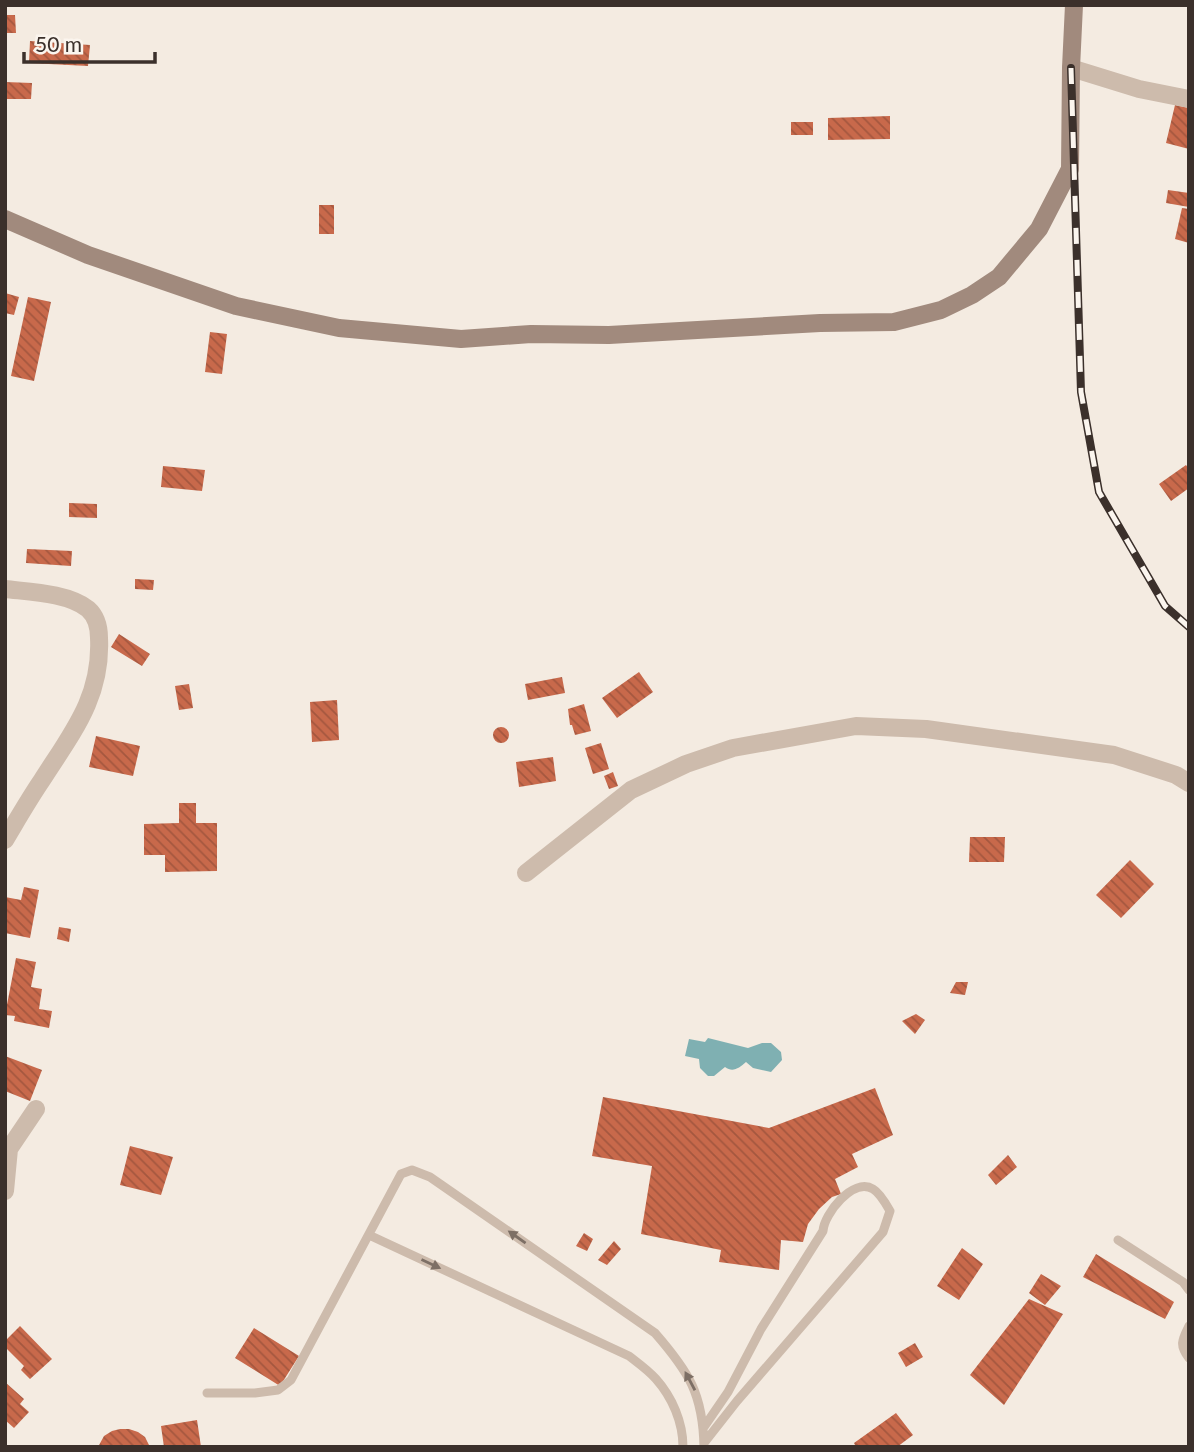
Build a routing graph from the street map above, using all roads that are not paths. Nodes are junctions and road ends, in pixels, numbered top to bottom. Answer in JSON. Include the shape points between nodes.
{"nodes":[{"id":1,"x":1074,"y":5,"type":"edge"},
{"id":2,"x":1071,"y":68,"type":"junction"},
{"id":3,"x":1189,"y":99,"type":"edge"},
{"id":4,"x":5,"y":219,"type":"edge"},
{"id":5,"x":5,"y":589,"type":"edge"},
{"id":6,"x":1189,"y":783,"type":"edge"},
{"id":7,"x":5,"y":840,"type":"edge"},
{"id":8,"x":526,"y":873,"type":"dead end"},
{"id":9,"x":36,"y":1110,"type":"dead end"},
{"id":10,"x":5,"y":1191,"type":"edge"},
{"id":11,"x":369,"y":1235,"type":"junction"},
{"id":12,"x":1118,"y":1240,"type":"dead end"},
{"id":13,"x":1189,"y":1290,"type":"edge"},
{"id":14,"x":1189,"y":1326,"type":"edge"},
{"id":15,"x":1189,"y":1358,"type":"edge"},
{"id":16,"x":207,"y":1393,"type":"dead end"},
{"id":17,"x":704,"y":1426,"type":"junction"},
{"id":18,"x":704,"y":1445,"type":"edge"},
{"id":19,"x":683,"y":1447,"type":"edge"}],
"edges":[{"from":1,"to":2,"type":"main road"},
{"from":2,"to":3,"type":"street"},
{"from":2,"to":4,"type":"main road","via":[[1070,169],[1039,229],[999,277],[972,295],[941,310],[894,322],[461,338],[339,328],[236,306],[88,256]]},
{"from":5,"to":7,"type":"street","via":[[80,604],[98,623],[100,643],[97,679],[86,709]]},
{"from":6,"to":8,"type":"street","via":[[1114,755],[926,729],[856,726],[733,748],[686,764],[631,790]]},
{"from":9,"to":10,"type":"street","via":[[9,1149]]},
{"from":11,"to":16,"type":"lane","via":[[290,1380],[278,1390],[256,1394]]},
{"from":17,"to":11,"type":"lane","one_way":true,"via":[[695,1390],[679,1360],[655,1334],[430,1177],[412,1170],[401,1174]]},
{"from":11,"to":19,"type":"lane","one_way":true,"via":[[629,1356],[655,1378],[673,1402]]},
{"from":12,"to":13,"type":"lane","via":[[1184,1282]]},
{"from":14,"to":15,"type":"lane","via":[[1182,1349]]},
{"from":17,"to":18,"type":"lane"},
{"from":17,"to":18,"type":"lane","via":[[823,1231],[830,1212],[849,1191],[864,1186],[873,1189],[890,1211],[883,1232]]}]}
